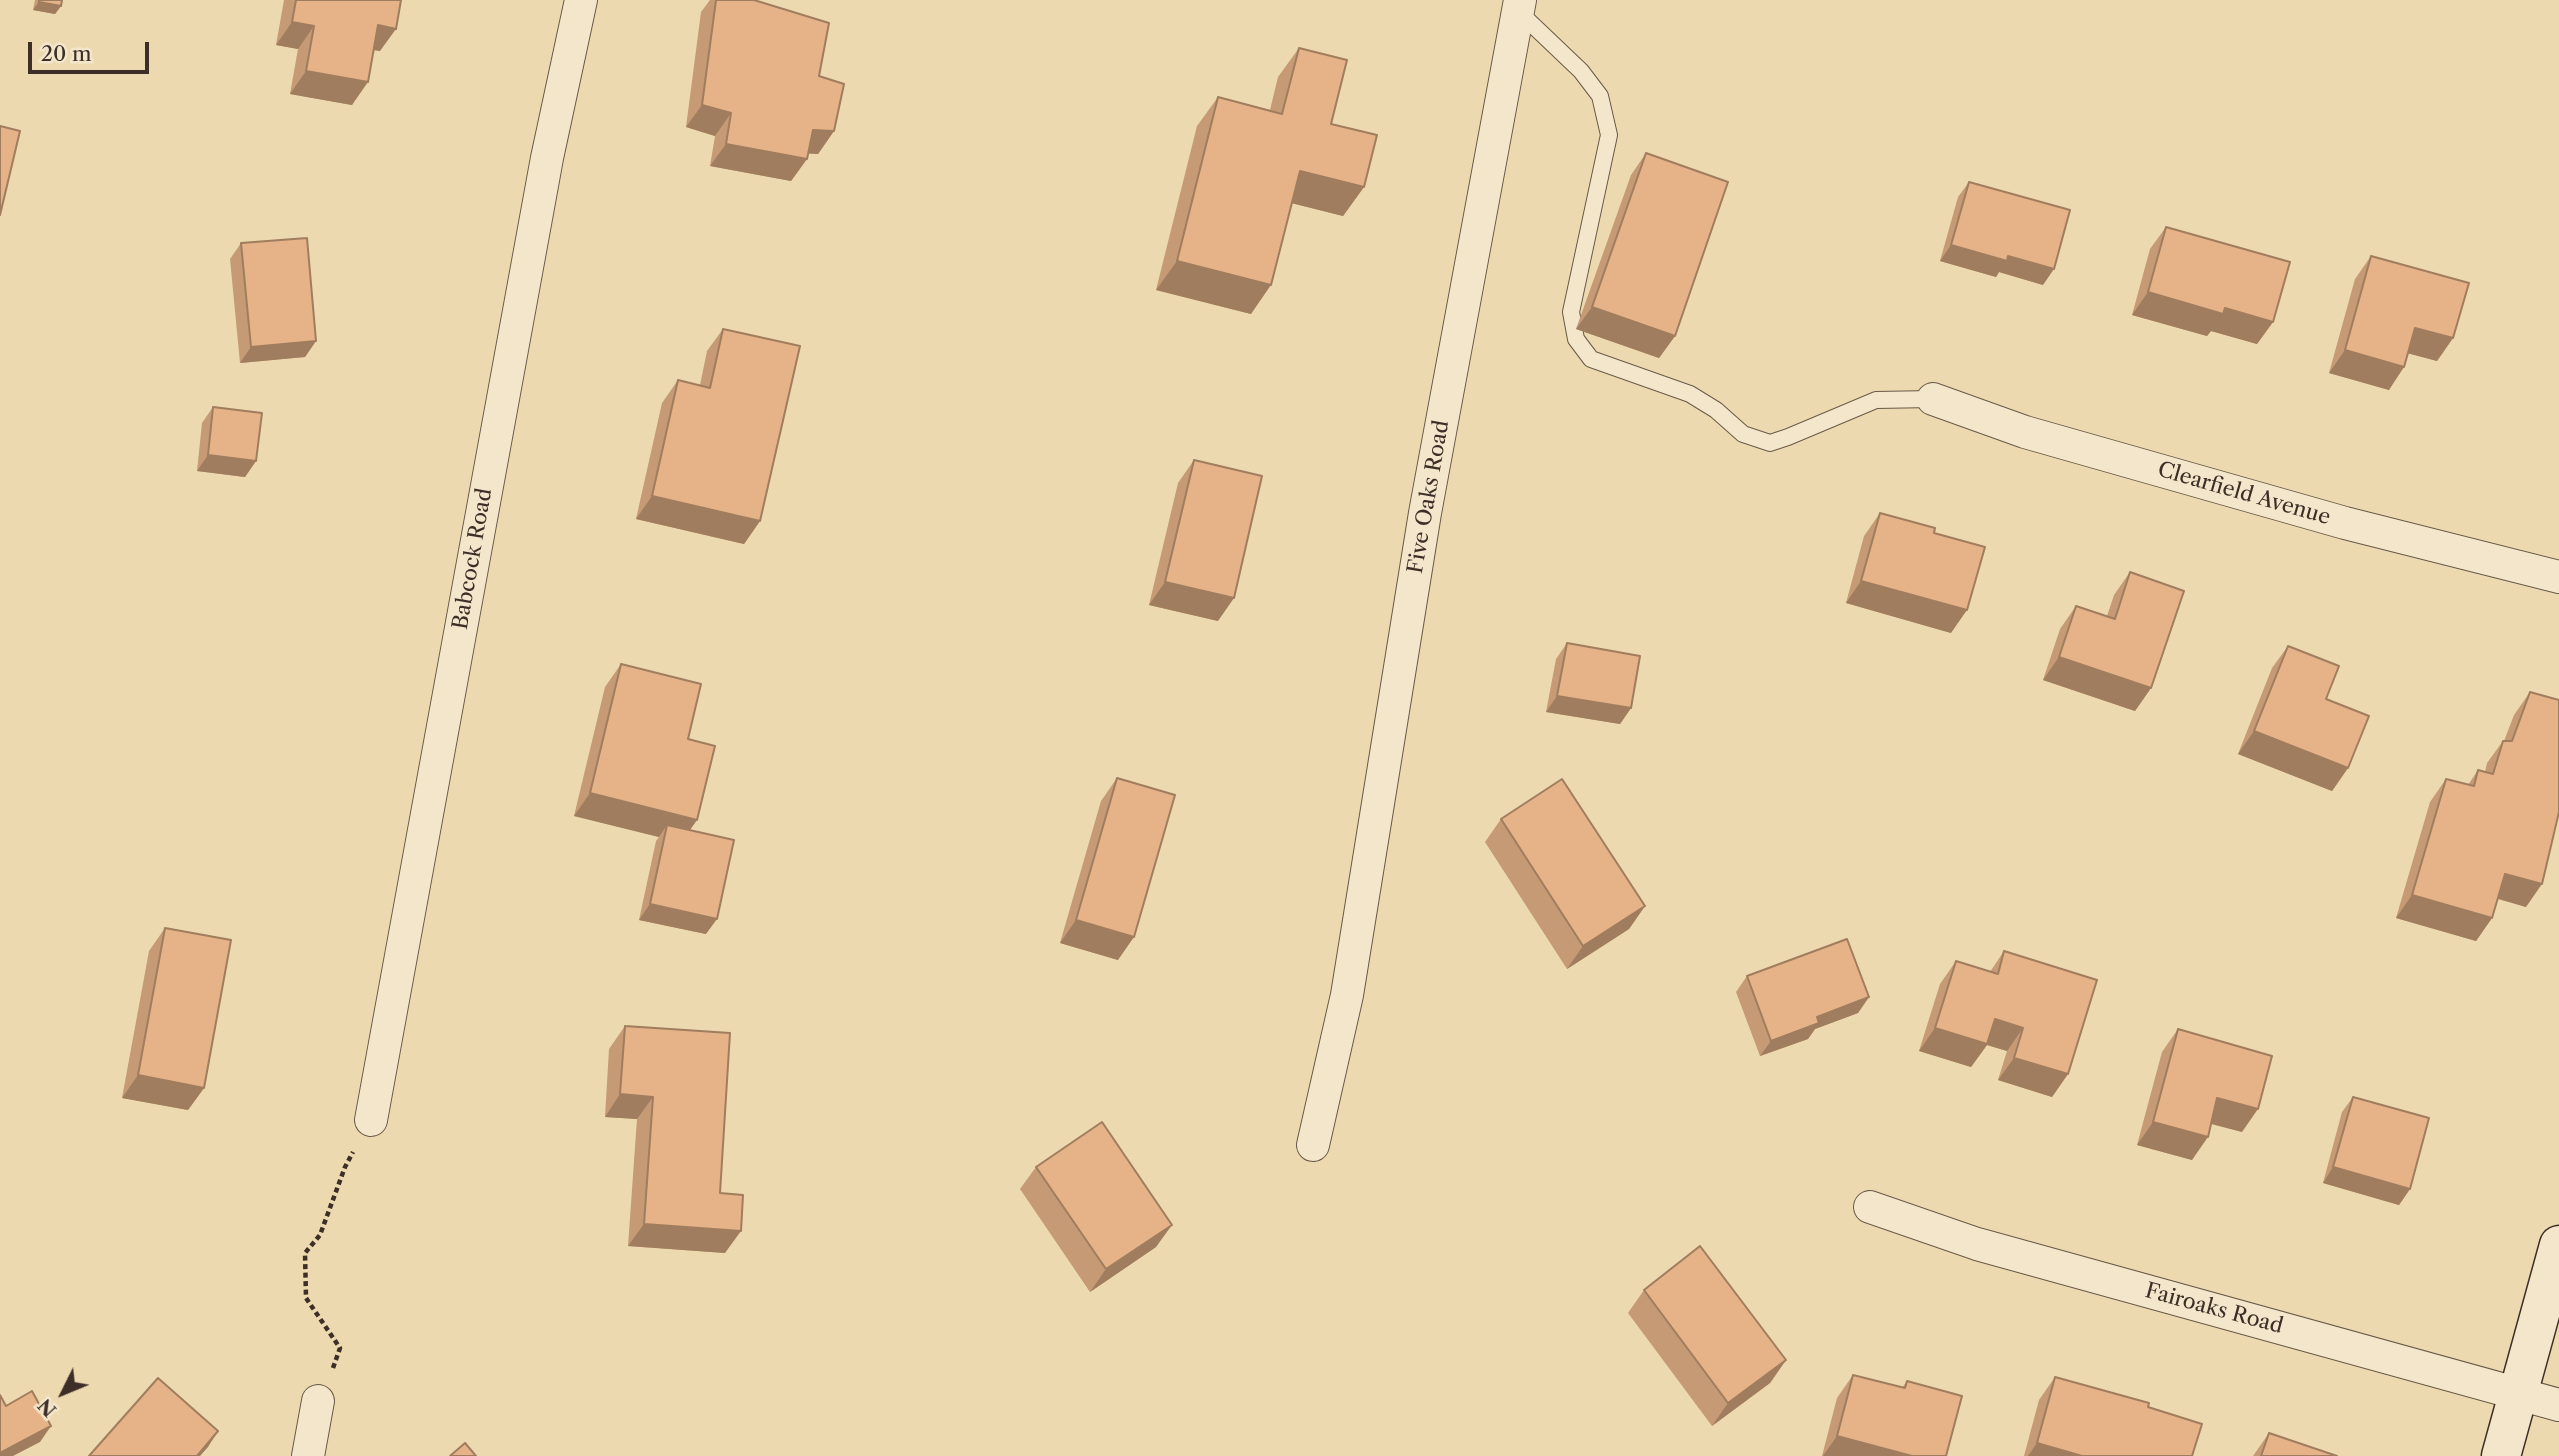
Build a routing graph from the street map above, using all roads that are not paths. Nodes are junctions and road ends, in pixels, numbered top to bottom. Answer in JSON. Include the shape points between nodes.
{"nodes":[{"id":1,"x":581,"y":0,"type":"edge"},
{"id":2,"x":1519,"y":5,"type":"edge"},
{"id":3,"x":1933,"y":399,"type":"joint"},
{"id":4,"x":2559,"y":577,"type":"edge"},
{"id":5,"x":371,"y":1120,"type":"road end"},
{"id":6,"x":1313,"y":1145,"type":"dead end"},
{"id":7,"x":1870,"y":1207,"type":"dead end"},
{"id":8,"x":2559,"y":1245,"type":"edge"},
{"id":9,"x":2518,"y":1393,"type":"junction"},
{"id":10,"x":318,"y":1401,"type":"road end"},
{"id":11,"x":2559,"y":1405,"type":"edge"},
{"id":12,"x":308,"y":1456,"type":"edge"},
{"id":13,"x":2501,"y":1456,"type":"edge"}],
"edges":[{"from":1,"to":5,"type":"street","name":"Babcock Road","via":[[547,158]]},
{"from":2,"to":3,"type":"lane","via":[[1600,96],[1609,135],[1571,312],[1576,340],[1591,359],[1690,394],[1743,434],[1770,443],[1877,400]]},
{"from":2,"to":6,"type":"street","name":"Five Oaks Road","via":[[1425,513],[1347,995]]},
{"from":3,"to":4,"type":"street","name":"Clearfield Avenue","via":[[2025,432],[2318,516]]},
{"from":7,"to":9,"type":"street","name":"Fairoaks Road","via":[[1977,1244]]},
{"from":8,"to":9,"type":"street"},
{"from":9,"to":11,"type":"street","name":"Fairoaks Road"},
{"from":9,"to":13,"type":"street"},
{"from":10,"to":12,"type":"street"}]}
